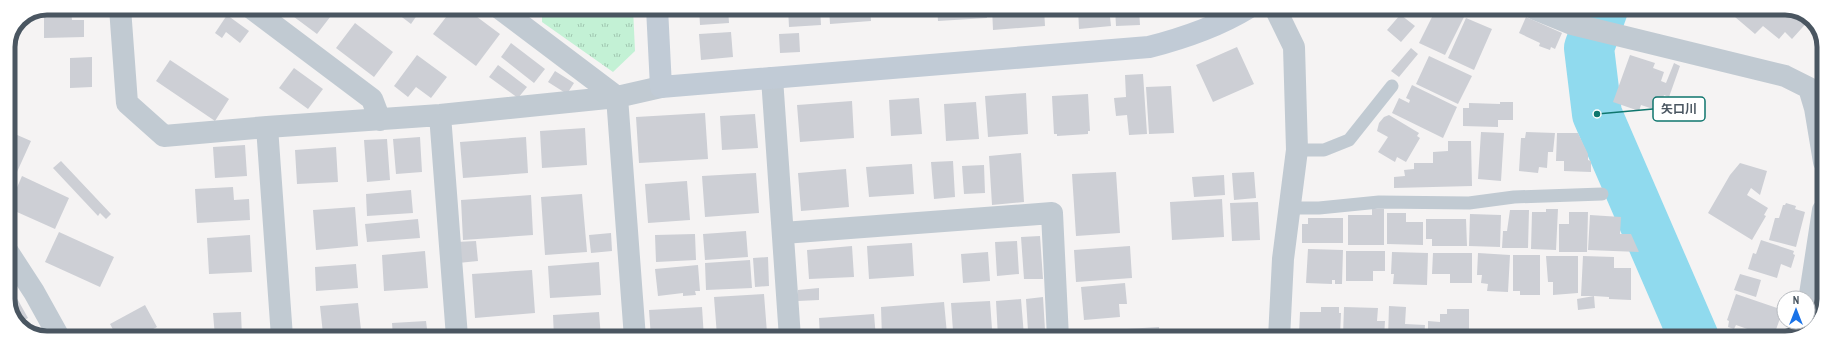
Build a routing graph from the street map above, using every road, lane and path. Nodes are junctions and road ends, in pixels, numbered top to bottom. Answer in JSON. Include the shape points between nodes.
{"nodes":[{"id":1,"x":121,"y":15,"type":"edge"},
{"id":2,"x":260,"y":15,"type":"edge"},
{"id":3,"x":523,"y":15,"type":"edge"},
{"id":4,"x":657,"y":15,"type":"edge"},
{"id":5,"x":1235,"y":15,"type":"edge"},
{"id":6,"x":1278,"y":15,"type":"edge"},
{"id":7,"x":1550,"y":15,"type":"edge"},
{"id":8,"x":772,"y":78,"type":"junction"},
{"id":9,"x":1392,"y":86,"type":"dead end"},
{"id":10,"x":661,"y":87,"type":"junction"},
{"id":11,"x":617,"y":97,"type":"junction"},
{"id":12,"x":440,"y":115,"type":"junction"},
{"id":13,"x":380,"y":120,"type":"junction"},
{"id":14,"x":1817,"y":120,"type":"edge"},
{"id":15,"x":267,"y":127,"type":"junction"},
{"id":16,"x":1297,"y":150,"type":"junction"},
{"id":17,"x":1602,"y":194,"type":"dead end"},
{"id":18,"x":1290,"y":208,"type":"junction"},
{"id":19,"x":783,"y":233,"type":"junction"},
{"id":20,"x":1817,"y":249,"type":"edge"},
{"id":21,"x":15,"y":265,"type":"edge"},
{"id":22,"x":1811,"y":290,"type":"edge"},
{"id":23,"x":56,"y":331,"type":"edge"},
{"id":24,"x":282,"y":331,"type":"edge"},
{"id":25,"x":456,"y":331,"type":"edge"},
{"id":26,"x":634,"y":331,"type":"edge"},
{"id":27,"x":790,"y":331,"type":"edge"},
{"id":28,"x":1058,"y":331,"type":"edge"},
{"id":29,"x":1279,"y":331,"type":"edge"}],
"edges":[{"from":1,"to":15,"type":"street","via":[[127,103],[164,136]]},
{"from":2,"to":13,"type":"street","via":[[372,99]]},
{"from":3,"to":11,"type":"street"},
{"from":4,"to":10,"type":"street"},
{"from":5,"to":8,"type":"street","via":[[1182,38],[1149,47]]},
{"from":6,"to":16,"type":"street","via":[[1294,47]]},
{"from":7,"to":14,"type":"street","via":[[1572,24],[1618,36],[1785,76],[1809,88]]},
{"from":8,"to":10,"type":"street"},
{"from":8,"to":19,"type":"street"},
{"from":9,"to":16,"type":"lane","via":[[1350,140],[1324,150]]},
{"from":10,"to":11,"type":"street"},
{"from":11,"to":12,"type":"street"},
{"from":11,"to":26,"type":"street"},
{"from":12,"to":13,"type":"street"},
{"from":12,"to":25,"type":"street"},
{"from":13,"to":15,"type":"street"},
{"from":15,"to":24,"type":"street"},
{"from":16,"to":18,"type":"street"},
{"from":17,"to":18,"type":"lane","via":[[1514,197],[1469,203],[1379,202]]},
{"from":18,"to":29,"type":"street","via":[[1283,259]]},
{"from":19,"to":27,"type":"street"},
{"from":19,"to":28,"type":"street","via":[[1052,213]]},
{"from":20,"to":22,"type":"street"},
{"from":21,"to":23,"type":"street","via":[[34,292]]}]}
